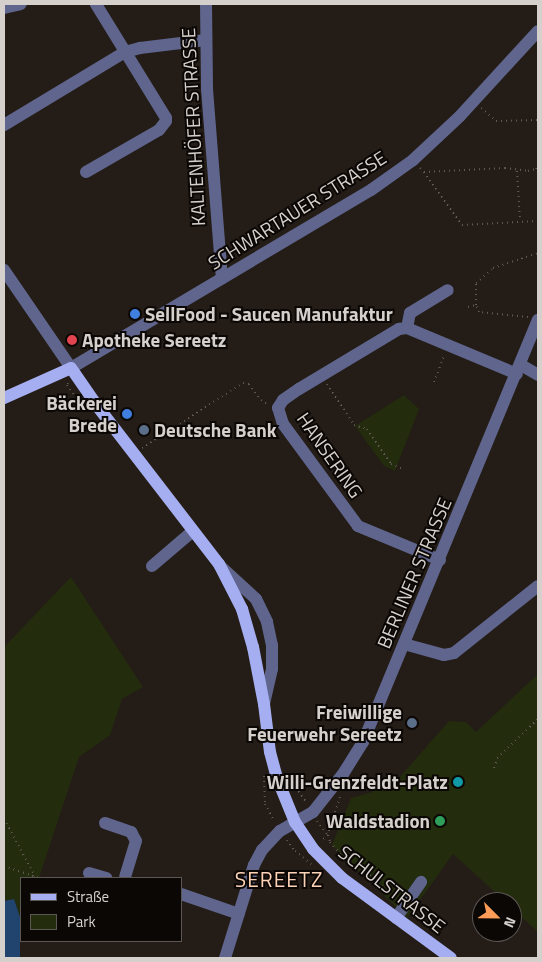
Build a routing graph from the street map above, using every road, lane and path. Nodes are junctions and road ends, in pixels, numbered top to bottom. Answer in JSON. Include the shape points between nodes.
{"nodes":[{"id":1,"x":21,"y":4,"type":"edge"},
{"id":2,"x":96,"y":4,"type":"edge"},
{"id":3,"x":206,"y":4,"type":"edge"},
{"id":4,"x":4,"y":8,"type":"edge"},
{"id":5,"x":538,"y":31,"type":"edge"},
{"id":6,"x":206,"y":40,"type":"junction"},
{"id":7,"x":126,"y":52,"type":"junction"},
{"id":8,"x":473,"y":102,"type":"junction"},
{"id":9,"x":538,"y":120,"type":"edge"},
{"id":10,"x":4,"y":125,"type":"edge"},
{"id":11,"x":413,"y":160,"type":"junction"},
{"id":12,"x":538,"y":165,"type":"edge"},
{"id":13,"x":517,"y":171,"type":"junction"},
{"id":14,"x":86,"y":172,"type":"dead end"},
{"id":15,"x":424,"y":172,"type":"junction"},
{"id":16,"x":520,"y":220,"type":"junction"},
{"id":17,"x":538,"y":221,"type":"edge"},
{"id":18,"x":538,"y":253,"type":"edge"},
{"id":19,"x":4,"y":270,"type":"edge"},
{"id":20,"x":222,"y":278,"type":"junction"},
{"id":21,"x":448,"y":290,"type":"dead end"},
{"id":22,"x":476,"y":305,"type":"junction"},
{"id":23,"x":468,"y":307,"type":"dead end"},
{"id":24,"x":533,"y":318,"type":"edge"},
{"id":25,"x":407,"y":328,"type":"junction"},
{"id":26,"x":449,"y":344,"type":"junction"},
{"id":27,"x":71,"y":368,"type":"junction"},
{"id":28,"x":519,"y":369,"type":"junction"},
{"id":29,"x":538,"y":375,"type":"edge"},
{"id":30,"x":322,"y":376,"type":"junction"},
{"id":31,"x":434,"y":382,"type":"dead end"},
{"id":32,"x":4,"y":398,"type":"edge"},
{"id":33,"x":278,"y":408,"type":"junction"},
{"id":34,"x":133,"y":452,"type":"junction"},
{"id":35,"x":401,"y":468,"type":"dead end"},
{"id":36,"x":193,"y":531,"type":"junction"},
{"id":37,"x":440,"y":560,"type":"junction"},
{"id":38,"x":219,"y":564,"type":"junction"},
{"id":39,"x":152,"y":566,"type":"dead end"},
{"id":40,"x":538,"y":586,"type":"edge"},
{"id":41,"x":404,"y":644,"type":"junction"},
{"id":42,"x":264,"y":704,"type":"junction"},
{"id":43,"x":538,"y":719,"type":"edge"},
{"id":44,"x":494,"y":768,"type":"dead end"},
{"id":45,"x":264,"y":775,"type":"dead end"},
{"id":46,"x":289,"y":777,"type":"dead end"},
{"id":47,"x":341,"y":793,"type":"dead end"},
{"id":48,"x":313,"y":812,"type":"junction"},
{"id":49,"x":4,"y":819,"type":"edge"},
{"id":50,"x":296,"y":822,"type":"junction"},
{"id":51,"x":105,"y":823,"type":"dead end"},
{"id":52,"x":280,"y":830,"type":"junction"},
{"id":53,"x":302,"y":857,"type":"dead end"},
{"id":54,"x":4,"y":866,"type":"edge"},
{"id":55,"x":89,"y":873,"type":"dead end"},
{"id":56,"x":35,"y":876,"type":"joint"},
{"id":57,"x":103,"y":877,"type":"edge"},
{"id":58,"x":127,"y":877,"type":"edge"},
{"id":59,"x":421,"y":882,"type":"dead end"},
{"id":60,"x":182,"y":894,"type":"edge"},
{"id":61,"x":239,"y":914,"type":"junction"},
{"id":62,"x":399,"y":914,"type":"junction"},
{"id":63,"x":225,"y":958,"type":"edge"},
{"id":64,"x":451,"y":958,"type":"edge"}],
"edges":[{"from":1,"to":4,"type":"street"},
{"from":2,"to":7,"type":"street"},
{"from":3,"to":6,"type":"street","name":"KALTENHÖFER STRASSE"},
{"from":5,"to":8,"type":"street","name":"SCHWARTAUER STRASSE"},
{"from":6,"to":7,"type":"street"},
{"from":6,"to":20,"type":"street","name":"KALTENHÖFER STRASSE"},
{"from":7,"to":10,"type":"street"},
{"from":7,"to":14,"type":"street","via":[[166,121],[159,130]]},
{"from":8,"to":9,"type":"path","via":[[496,121]]},
{"from":8,"to":11,"type":"street","name":"SCHWARTAUER STRASSE"},
{"from":11,"to":15,"type":"path"},
{"from":11,"to":20,"type":"street","name":"SCHWARTAUER STRASSE","via":[[371,190]]},
{"from":12,"to":13,"type":"path"},
{"from":13,"to":15,"type":"path","via":[[505,168]]},
{"from":13,"to":16,"type":"path"},
{"from":15,"to":16,"type":"path","via":[[462,225]]},
{"from":16,"to":17,"type":"path"},
{"from":18,"to":22,"type":"path","via":[[493,268],[476,283]]},
{"from":19,"to":27,"type":"street"},
{"from":20,"to":27,"type":"street","name":"SCHWARTAUER STRASSE"},
{"from":21,"to":25,"type":"street","via":[[410,313]]},
{"from":22,"to":23,"type":"path"},
{"from":22,"to":24,"type":"path","via":[[479,312]]},
{"from":24,"to":28,"type":"street","name":"BERLINER STRASSE"},
{"from":25,"to":26,"type":"street"},
{"from":25,"to":30,"type":"street","name":"HANSERING","via":[[399,329]]},
{"from":26,"to":28,"type":"street"},
{"from":26,"to":31,"type":"path"},
{"from":27,"to":32,"type":"main road"},
{"from":27,"to":34,"type":"main road","name":"SCHULSTRASSE"},
{"from":28,"to":29,"type":"street"},
{"from":28,"to":37,"type":"street","name":"BERLINER STRASSE"},
{"from":30,"to":33,"type":"street","name":"HANSERING","via":[[283,400]]},
{"from":30,"to":35,"type":"path","via":[[354,425],[367,429],[391,464]]},
{"from":33,"to":34,"type":"path","via":[[266,404],[249,384],[243,383]]},
{"from":33,"to":37,"type":"street","name":"HANSERING","via":[[283,424],[358,526]]},
{"from":34,"to":36,"type":"main road","name":"SCHULSTRASSE"},
{"from":36,"to":38,"type":"main road","name":"SCHULSTRASSE"},
{"from":36,"to":39,"type":"street"},
{"from":37,"to":41,"type":"street","name":"BERLINER STRASSE"},
{"from":38,"to":42,"type":"main road","name":"SCHULSTRASSE","via":[[242,609]]},
{"from":38,"to":42,"type":"street","via":[[256,599],[267,622],[272,645],[272,669]]},
{"from":40,"to":41,"type":"street","via":[[454,653],[444,655]]},
{"from":41,"to":48,"type":"street","name":"BERLINER STRASSE","via":[[364,742]]},
{"from":42,"to":50,"type":"main road","name":"SCHULSTRASSE","via":[[277,778]]},
{"from":43,"to":44,"type":"path","via":[[497,758]]},
{"from":45,"to":52,"type":"path","via":[[265,804]]},
{"from":46,"to":48,"type":"path"},
{"from":47,"to":62,"type":"path","via":[[328,835],[330,842],[348,863],[374,878]]},
{"from":48,"to":50,"type":"street","name":"BERLINER STRASSE"},
{"from":49,"to":56,"type":"path"},
{"from":50,"to":52,"type":"street","name":"BERLINER STRASSE"},
{"from":50,"to":62,"type":"main road","name":"SCHULSTRASSE","via":[[314,849],[342,878]]},
{"from":51,"to":58,"type":"street","via":[[131,832],[136,841]]},
{"from":52,"to":53,"type":"path"},
{"from":52,"to":61,"type":"street","via":[[262,850],[254,865]]},
{"from":54,"to":56,"type":"path"},
{"from":55,"to":57,"type":"street"},
{"from":59,"to":62,"type":"street"},
{"from":60,"to":61,"type":"street"},
{"from":61,"to":63,"type":"street"},
{"from":62,"to":64,"type":"main road","name":"SCHULSTRASSE"}]}
